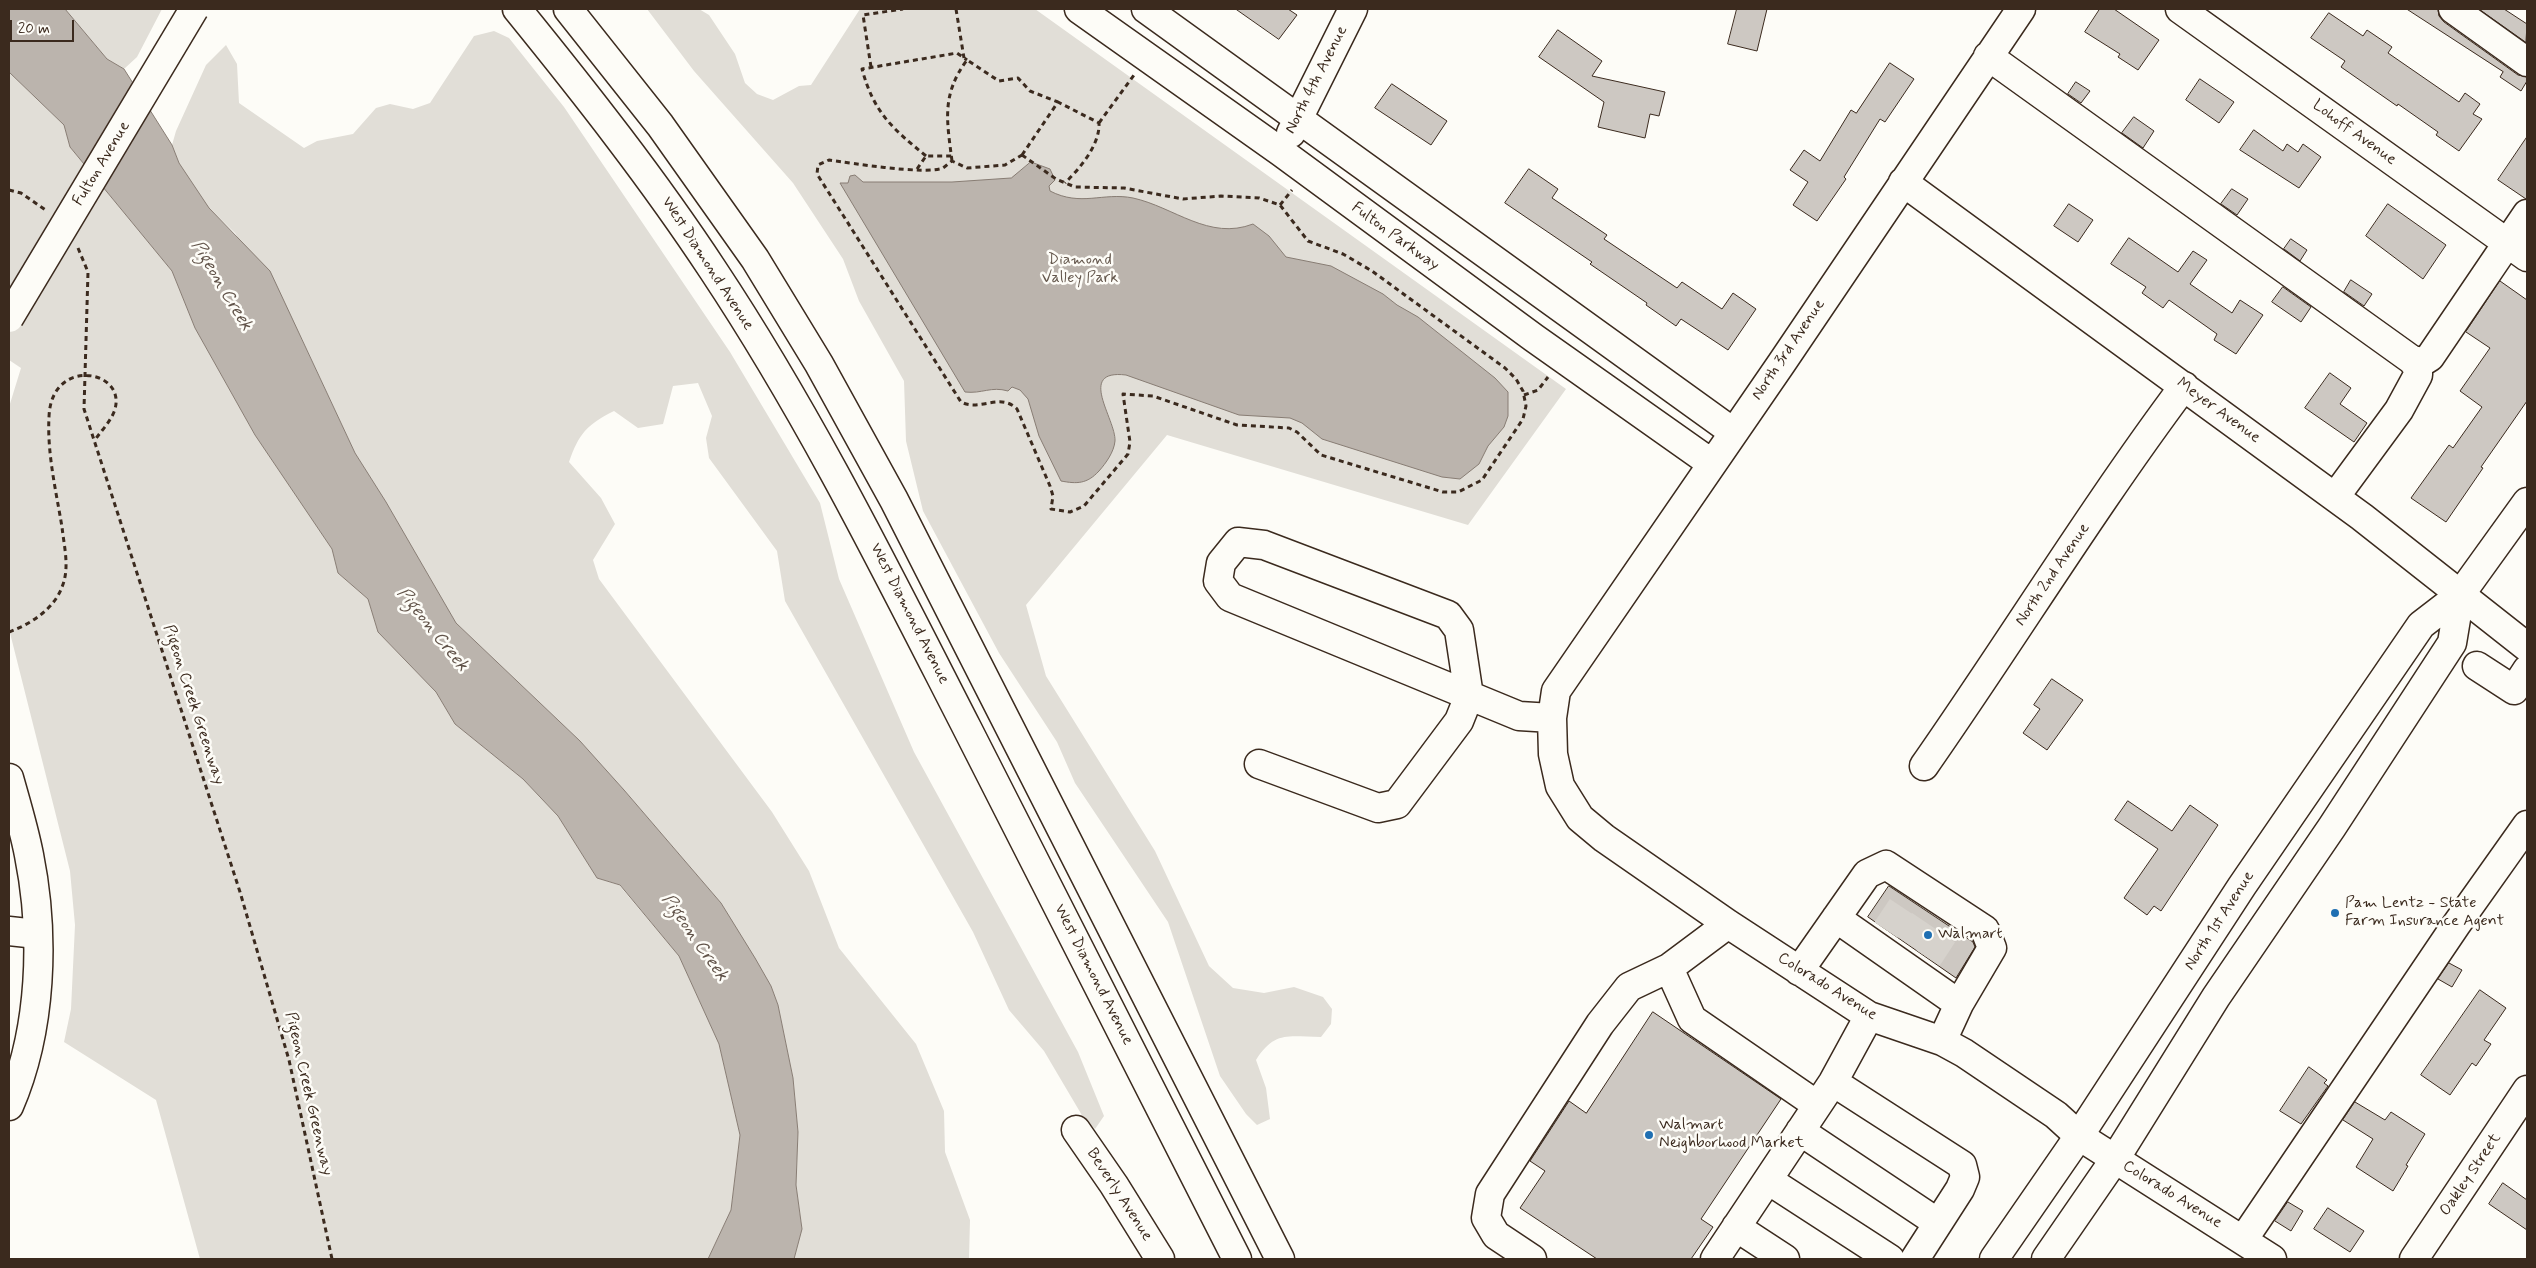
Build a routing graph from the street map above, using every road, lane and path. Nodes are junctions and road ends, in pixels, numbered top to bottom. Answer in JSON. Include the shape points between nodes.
{"nodes":[{"id":1,"x":194,"y":9,"type":"edge"},
{"id":2,"x":517,"y":9,"type":"edge"},
{"id":3,"x":568,"y":9,"type":"edge"},
{"id":4,"x":903,"y":9,"type":"edge"},
{"id":5,"x":956,"y":9,"type":"edge"},
{"id":6,"x":1079,"y":9,"type":"edge"},
{"id":7,"x":1146,"y":9,"type":"edge"},
{"id":8,"x":1353,"y":9,"type":"edge"},
{"id":9,"x":2021,"y":9,"type":"edge"},
{"id":10,"x":2180,"y":9,"type":"edge"},
{"id":11,"x":2453,"y":9,"type":"edge"},
{"id":12,"x":1988,"y":56,"type":"junction"},
{"id":13,"x":965,"y":59,"type":"junction"},
{"id":14,"x":2527,"y":62,"type":"edge"},
{"id":15,"x":871,"y":67,"type":"junction"},
{"id":16,"x":1134,"y":75,"type":"dead end"},
{"id":17,"x":1058,"y":102,"type":"junction"},
{"id":18,"x":1300,"y":118,"type":"junction"},
{"id":19,"x":1098,"y":122,"type":"junction"},
{"id":20,"x":1281,"y":152,"type":"junction"},
{"id":21,"x":1022,"y":155,"type":"junction"},
{"id":22,"x":926,"y":156,"type":"junction"},
{"id":23,"x":952,"y":156,"type":"junction"},
{"id":24,"x":952,"y":161,"type":"junction"},
{"id":25,"x":917,"y":169,"type":"junction"},
{"id":26,"x":1903,"y":182,"type":"junction"},
{"id":27,"x":1065,"y":183,"type":"junction"},
{"id":28,"x":9,"y":190,"type":"edge"},
{"id":29,"x":1293,"y":190,"type":"dead end"},
{"id":30,"x":1280,"y":206,"type":"junction"},
{"id":31,"x":2527,"y":214,"type":"edge"},
{"id":32,"x":50,"y":215,"type":"dead end"},
{"id":33,"x":74,"y":241,"type":"dead end"},
{"id":34,"x":2517,"y":250,"type":"edge"},
{"id":35,"x":9,"y":318,"type":"edge"},
{"id":36,"x":2412,"y":360,"type":"junction"},
{"id":37,"x":84,"y":374,"type":"junction"},
{"id":38,"x":1550,"y":375,"type":"dead end"},
{"id":39,"x":2184,"y":386,"type":"junction"},
{"id":40,"x":1524,"y":395,"type":"junction"},
{"id":41,"x":1733,"y":432,"type":"junction"},
{"id":42,"x":94,"y":440,"type":"junction"},
{"id":43,"x":1711,"y":463,"type":"junction"},
{"id":44,"x":2335,"y":497,"type":"junction"},
{"id":45,"x":2527,"y":502,"type":"edge"},
{"id":46,"x":2460,"y":595,"type":"junction"},
{"id":47,"x":9,"y":632,"type":"edge"},
{"id":48,"x":2527,"y":648,"type":"edge"},
{"id":49,"x":2477,"y":666,"type":"dead end"},
{"id":50,"x":2523,"y":686,"type":"edge"},
{"id":51,"x":1556,"y":691,"type":"joint"},
{"id":52,"x":1470,"y":696,"type":"junction"},
{"id":53,"x":1552,"y":718,"type":"junction"},
{"id":54,"x":1259,"y":764,"type":"dead end"},
{"id":55,"x":1924,"y":766,"type":"dead end"},
{"id":56,"x":9,"y":778,"type":"edge"},
{"id":57,"x":2527,"y":826,"type":"edge"},
{"id":58,"x":1836,"y":918,"type":"junction"},
{"id":59,"x":1728,"y":924,"type":"junction"},
{"id":60,"x":9,"y":931,"type":"edge"},
{"id":61,"x":38,"y":934,"type":"junction"},
{"id":62,"x":1669,"y":968,"type":"junction"},
{"id":63,"x":1799,"y":971,"type":"junction"},
{"id":64,"x":1959,"y":1004,"type":"junction"},
{"id":65,"x":1868,"y":1016,"type":"junction"},
{"id":66,"x":1942,"y":1041,"type":"junction"},
{"id":67,"x":1832,"y":1082,"type":"junction"},
{"id":68,"x":2527,"y":1090,"type":"edge"},
{"id":69,"x":1817,"y":1105,"type":"junction"},
{"id":70,"x":9,"y":1106,"type":"edge"},
{"id":71,"x":1076,"y":1130,"type":"dead end"},
{"id":72,"x":1800,"y":1131,"type":"junction"},
{"id":73,"x":2078,"y":1136,"type":"junction"},
{"id":74,"x":2115,"y":1159,"type":"junction"},
{"id":75,"x":1768,"y":1180,"type":"junction"},
{"id":76,"x":1938,"y":1223,"type":"junction"},
{"id":77,"x":1736,"y":1227,"type":"junction"},
{"id":78,"x":2259,"y":1253,"type":"edge"},
{"id":79,"x":332,"y":1259,"type":"edge"},
{"id":80,"x":1160,"y":1259,"type":"edge"},
{"id":81,"x":1237,"y":1259,"type":"edge"},
{"id":82,"x":1280,"y":1259,"type":"edge"},
{"id":83,"x":1532,"y":1259,"type":"edge"},
{"id":84,"x":1715,"y":1259,"type":"edge"},
{"id":85,"x":1785,"y":1259,"type":"edge"},
{"id":86,"x":1890,"y":1259,"type":"edge"},
{"id":87,"x":1915,"y":1259,"type":"edge"},
{"id":88,"x":1994,"y":1259,"type":"edge"},
{"id":89,"x":2046,"y":1259,"type":"edge"},
{"id":90,"x":2414,"y":1259,"type":"edge"}],
"edges":[{"from":1,"to":35,"type":"street","name":"Fulton Avenue","bridge":true},
{"from":2,"to":81,"type":"street","name":"West Diamond Avenue","via":[[660,191],[779,374],[850,498]]},
{"from":3,"to":82,"type":"street","via":[[660,125],[754,259],[819,364],[894,500]]},
{"from":4,"to":15,"type":"path","via":[[863,15]]},
{"from":5,"to":13,"type":"path"},
{"from":6,"to":20,"type":"street","name":"Fulton Parkway"},
{"from":7,"to":18,"type":"street"},
{"from":8,"to":18,"type":"street","name":"North 4th Avenue"},
{"from":9,"to":12,"type":"street","name":"North 3rd Avenue"},
{"from":10,"to":34,"type":"street","name":"Lohoff Avenue"},
{"from":11,"to":14,"type":"street"},
{"from":12,"to":26,"type":"street","name":"North 3rd Avenue"},
{"from":12,"to":36,"type":"street"},
{"from":13,"to":15,"type":"path","via":[[957,53]]},
{"from":13,"to":17,"type":"path","via":[[999,81],[1018,78],[1030,91]]},
{"from":13,"to":23,"type":"path","via":[[948,101]]},
{"from":15,"to":22,"type":"path","via":[[862,69],[875,106],[895,131]]},
{"from":16,"to":19,"type":"path"},
{"from":17,"to":19,"type":"path"},
{"from":17,"to":21,"type":"path"},
{"from":18,"to":20,"type":"street","name":"North 4th Avenue"},
{"from":18,"to":41,"type":"street"},
{"from":19,"to":27,"type":"path","via":[[1096,142]]},
{"from":20,"to":43,"type":"street","name":"Fulton Parkway"},
{"from":21,"to":24,"type":"path","via":[[1005,165],[967,168]]},
{"from":21,"to":27,"type":"path"},
{"from":22,"to":23,"type":"path"},
{"from":22,"to":25,"type":"path"},
{"from":23,"to":24,"type":"path"},
{"from":24,"to":25,"type":"path","via":[[942,168]]},
{"from":25,"to":40,"type":"path","via":[[829,160],[821,162],[817,174],[961,402],[969,406],[1001,400],[1017,409],[1050,486],[1052,510],[1070,512],[1084,506],[1128,454],[1130,442],[1123,394],[1153,396],[1237,425],[1289,428],[1321,455],[1443,492],[1458,492],[1482,480],[1523,419]]},
{"from":26,"to":39,"type":"street","name":"Meyer Avenue"},
{"from":26,"to":41,"type":"street","name":"North 3rd Avenue"},
{"from":27,"to":30,"type":"path","via":[[1075,187],[1141,190],[1183,199],[1260,198]]},
{"from":28,"to":32,"type":"path","via":[[21,193]]},
{"from":29,"to":30,"type":"path"},
{"from":30,"to":40,"type":"path","via":[[1308,241],[1350,258],[1418,304],[1504,368],[1516,379]]},
{"from":31,"to":34,"type":"street"},
{"from":33,"to":37,"type":"path","name":"Pigeon Creek Greenway","via":[[88,272]]},
{"from":34,"to":36,"type":"street","via":[[2430,357],[2422,362]]},
{"from":36,"to":44,"type":"street","via":[[2418,368],[2418,376],[2398,410]]},
{"from":37,"to":42,"type":"path","name":"Pigeon Creek Greenway","via":[[84,409]]},
{"from":37,"to":42,"type":"path","via":[[102,380],[116,396],[115,411]]},
{"from":37,"to":47,"type":"path","via":[[70,377],[62,385],[49,411],[48,433],[66,561],[63,585],[52,606]]},
{"from":38,"to":40,"type":"path","via":[[1538,390]]},
{"from":39,"to":44,"type":"street","name":"Meyer Avenue"},
{"from":39,"to":55,"type":"street","name":"North 2nd Avenue","via":[[2031,605],[1987,676]]},
{"from":41,"to":43,"type":"street","name":"North 3rd Avenue"},
{"from":42,"to":79,"type":"path","name":"Pigeon Creek Greenway","via":[[240,892],[289,1060]]},
{"from":43,"to":51,"type":"street","name":"North 3rd Avenue"},
{"from":44,"to":46,"type":"street","name":"Meyer Avenue"},
{"from":45,"to":46,"type":"street","name":"North 1st Avenue"},
{"from":46,"to":48,"type":"street","name":"Meyer Avenue"},
{"from":46,"to":73,"type":"street","name":"North 1st Avenue","via":[[2421,625],[2242,886]]},
{"from":46,"to":74,"type":"street","name":"North 1st Avenue","via":[[2452,643],[2216,997]]},
{"from":49,"to":50,"type":"street"},
{"from":51,"to":53,"type":"street","name":"Colorado Avenue"},
{"from":52,"to":52,"type":"street","via":[[1230,597],[1218,581],[1221,563],[1238,542],[1264,544],[1448,615],[1459,630]]},
{"from":52,"to":53,"type":"street","via":[[1519,716]]},
{"from":52,"to":54,"type":"street","via":[[1459,721],[1397,804],[1378,808]]},
{"from":53,"to":59,"type":"street","name":"Colorado Avenue","via":[[1553,754],[1560,786],[1580,818]]},
{"from":56,"to":61,"type":"street","via":[[29,854]]},
{"from":57,"to":78,"type":"street","via":[[2456,925]]},
{"from":58,"to":63,"type":"street"},
{"from":58,"to":64,"type":"street","via":[[1902,952]]},
{"from":58,"to":64,"type":"street","via":[[1867,874],[1886,865],[1933,905],[1985,930],[1992,948]]},
{"from":59,"to":62,"type":"street"},
{"from":59,"to":63,"type":"street","name":"Colorado Avenue"},
{"from":60,"to":61,"type":"street"},
{"from":61,"to":70,"type":"street","via":[[32,1018],[21,1072]]},
{"from":62,"to":69,"type":"street","via":[[1692,1019]]},
{"from":62,"to":83,"type":"street","via":[[1629,987],[1600,1024],[1490,1194],[1486,1218],[1496,1235]]},
{"from":63,"to":65,"type":"street","name":"Colorado Avenue"},
{"from":64,"to":66,"type":"street"},
{"from":65,"to":66,"type":"street","name":"Colorado Avenue"},
{"from":65,"to":67,"type":"street"},
{"from":66,"to":73,"type":"street","name":"Colorado Avenue","via":[[2056,1115]]},
{"from":67,"to":69,"type":"street"},
{"from":67,"to":76,"type":"street","via":[[1962,1165],[1965,1177]]},
{"from":68,"to":90,"type":"street","name":"Oakley Street"},
{"from":69,"to":72,"type":"street"},
{"from":71,"to":80,"type":"street","name":"Beverly Avenue"},
{"from":72,"to":75,"type":"street"},
{"from":72,"to":76,"type":"street"},
{"from":73,"to":74,"type":"street","name":"Colorado Avenue"},
{"from":73,"to":88,"type":"street","name":"North 1st Avenue"},
{"from":74,"to":78,"type":"street","name":"Colorado Avenue"},
{"from":74,"to":89,"type":"street","name":"North 1st Avenue"},
{"from":75,"to":77,"type":"street"},
{"from":75,"to":86,"type":"street"},
{"from":76,"to":87,"type":"street"},
{"from":77,"to":84,"type":"street"},
{"from":77,"to":85,"type":"street"}]}
